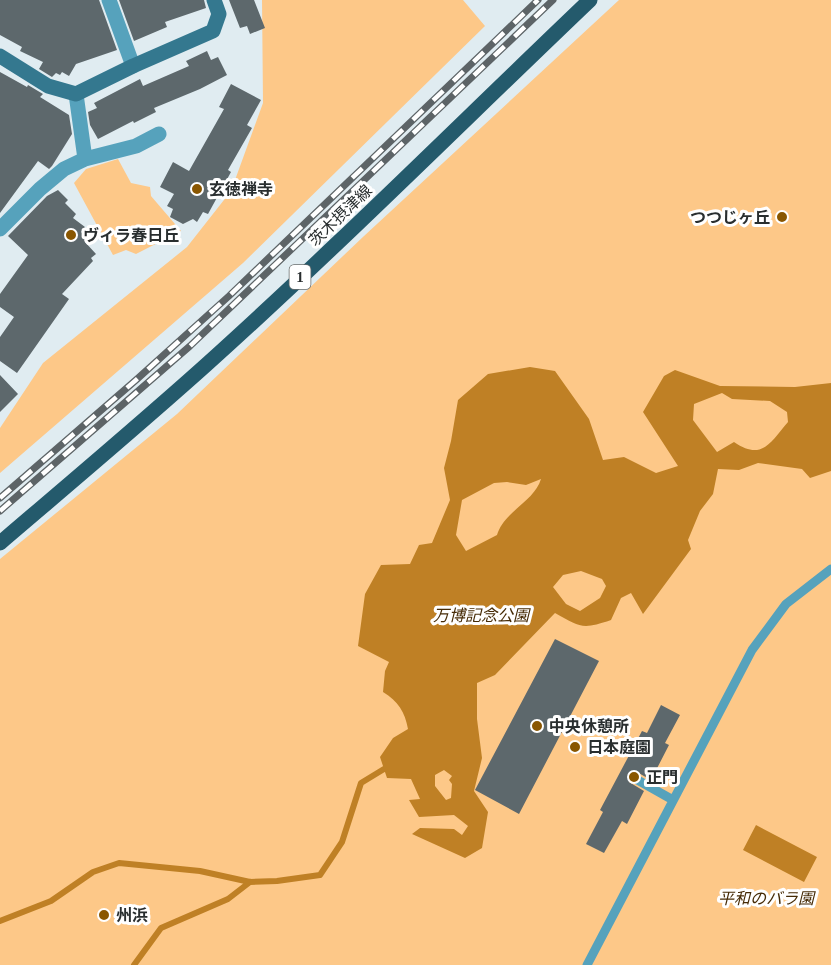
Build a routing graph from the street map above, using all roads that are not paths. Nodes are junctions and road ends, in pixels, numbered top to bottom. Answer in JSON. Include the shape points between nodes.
{"nodes":[{"id":1,"x":109,"y":0,"type":"edge"},
{"id":2,"x":214,"y":0,"type":"edge"},
{"id":3,"x":590,"y":0,"type":"edge"},
{"id":4,"x":0,"y":56,"type":"edge"},
{"id":5,"x":133,"y":66,"type":"junction"},
{"id":6,"x":76,"y":93,"type":"junction"},
{"id":7,"x":159,"y":134,"type":"dead end"},
{"id":8,"x":85,"y":159,"type":"junction"},
{"id":9,"x":0,"y":229,"type":"edge"},
{"id":10,"x":0,"y":543,"type":"edge"},
{"id":11,"x":831,"y":569,"type":"edge"},
{"id":12,"x":634,"y":778,"type":"dead end"},
{"id":13,"x":673,"y":800,"type":"junction"},
{"id":14,"x":587,"y":965,"type":"edge"}],
"edges":[{"from":1,"to":5,"type":"street"},
{"from":2,"to":5,"type":"street","via":[[219,14],[213,31]]},
{"from":3,"to":10,"type":"main road","name":"茨木摂津線","number":"1","via":[[207,364]]},
{"from":4,"to":6,"type":"street","via":[[48,86]]},
{"from":5,"to":6,"type":"street"},
{"from":6,"to":8,"type":"street"},
{"from":7,"to":8,"type":"street","via":[[136,146]]},
{"from":8,"to":9,"type":"street","via":[[64,169]]},
{"from":11,"to":13,"type":"lane","via":[[786,604],[752,650]]},
{"from":12,"to":13,"type":"lane"},
{"from":13,"to":14,"type":"lane"}]}
